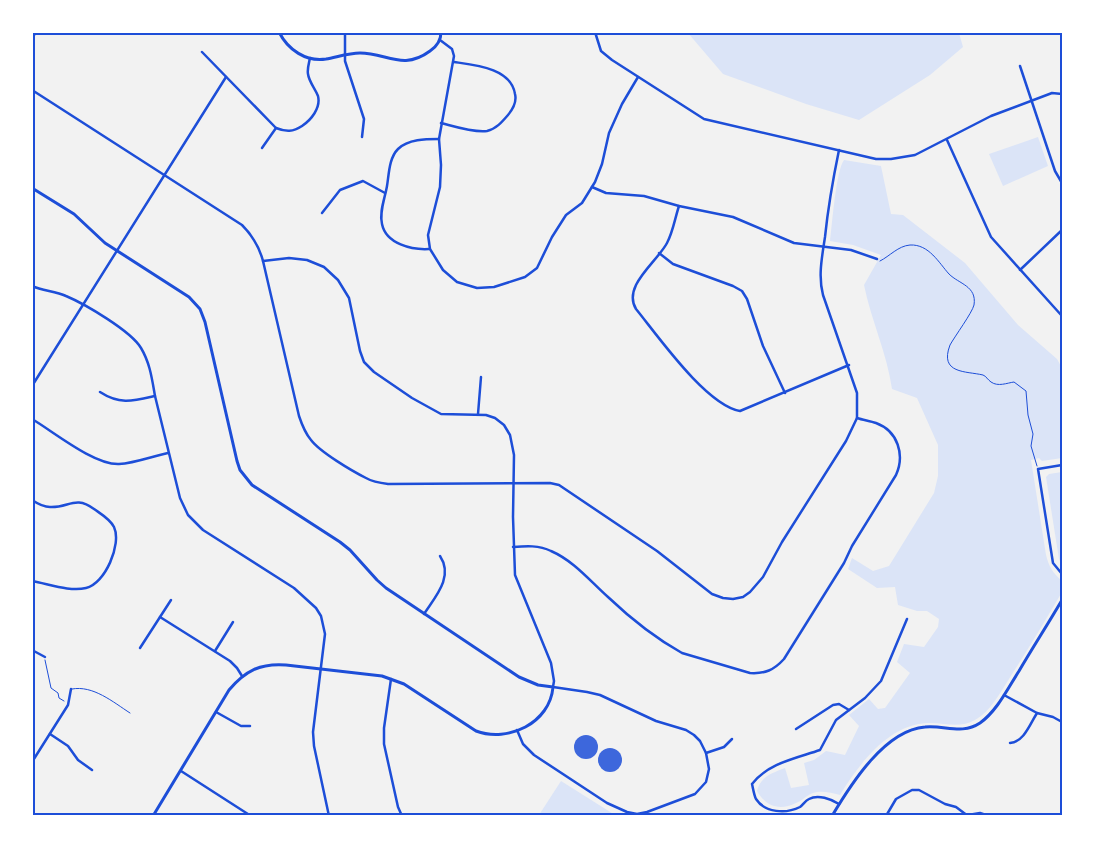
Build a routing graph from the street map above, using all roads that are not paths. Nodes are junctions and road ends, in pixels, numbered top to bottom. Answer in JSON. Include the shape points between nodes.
{"nodes":[{"id":1,"x":36,"y":32,"type":"edge"},
{"id":2,"x":279,"y":32,"type":"edge"},
{"id":3,"x":345,"y":32,"type":"edge"},
{"id":4,"x":442,"y":32,"type":"edge"},
{"id":5,"x":595,"y":32,"type":"edge"},
{"id":6,"x":32,"y":38,"type":"edge"},
{"id":7,"x":440,"y":40,"type":"junction"},
{"id":8,"x":202,"y":52,"type":"dead end"},
{"id":9,"x":344,"y":56,"type":"junction"},
{"id":10,"x":310,"y":58,"type":"junction"},
{"id":11,"x":454,"y":62,"type":"junction"},
{"id":12,"x":1020,"y":66,"type":"dead end"},
{"id":13,"x":226,"y":77,"type":"junction"},
{"id":14,"x":638,"y":77,"type":"junction"},
{"id":15,"x":32,"y":90,"type":"edge"},
{"id":16,"x":1062,"y":94,"type":"edge"},
{"id":17,"x":1031,"y":100,"type":"junction"},
{"id":18,"x":441,"y":123,"type":"junction"},
{"id":19,"x":276,"y":128,"type":"junction"},
{"id":20,"x":362,"y":137,"type":"dead end"},
{"id":21,"x":439,"y":138,"type":"junction"},
{"id":22,"x":947,"y":139,"type":"junction"},
{"id":23,"x":262,"y":148,"type":"dead end"},
{"id":24,"x":839,"y":150,"type":"junction"},
{"id":25,"x":164,"y":175,"type":"junction"},
{"id":26,"x":1062,"y":183,"type":"edge"},
{"id":27,"x":592,"y":187,"type":"junction"},
{"id":28,"x":32,"y":188,"type":"edge"},
{"id":29,"x":385,"y":193,"type":"junction"},
{"id":30,"x":678,"y":206,"type":"junction"},
{"id":31,"x":322,"y":213,"type":"dead end"},
{"id":32,"x":1062,"y":230,"type":"edge"},
{"id":33,"x":823,"y":246,"type":"junction"},
{"id":34,"x":430,"y":249,"type":"junction"},
{"id":35,"x":117,"y":251,"type":"junction"},
{"id":36,"x":659,"y":253,"type":"junction"},
{"id":37,"x":877,"y":259,"type":"road end"},
{"id":38,"x":263,"y":261,"type":"junction"},
{"id":39,"x":1020,"y":270,"type":"junction"},
{"id":40,"x":32,"y":286,"type":"edge"},
{"id":41,"x":83,"y":304,"type":"junction"},
{"id":42,"x":1062,"y":316,"type":"edge"},
{"id":43,"x":848,"y":365,"type":"junction"},
{"id":44,"x":32,"y":376,"type":"edge"},
{"id":45,"x":480,"y":377,"type":"dead end"},
{"id":46,"x":37,"y":379,"type":"junction"},
{"id":47,"x":32,"y":386,"type":"edge"},
{"id":48,"x":100,"y":392,"type":"dead end"},
{"id":49,"x":785,"y":393,"type":"junction"},
{"id":50,"x":155,"y":396,"type":"junction"},
{"id":51,"x":478,"y":414,"type":"junction"},
{"id":52,"x":857,"y":418,"type":"junction"},
{"id":53,"x":32,"y":419,"type":"edge"},
{"id":54,"x":168,"y":453,"type":"junction"},
{"id":55,"x":1062,"y":465,"type":"edge"},
{"id":56,"x":513,"y":484,"type":"junction"},
{"id":57,"x":32,"y":500,"type":"edge"},
{"id":58,"x":513,"y":547,"type":"junction"},
{"id":59,"x":440,"y":556,"type":"dead end"},
{"id":60,"x":1062,"y":574,"type":"edge"},
{"id":61,"x":32,"y":581,"type":"edge"},
{"id":62,"x":170,"y":600,"type":"dead end"},
{"id":63,"x":1062,"y":600,"type":"edge"},
{"id":64,"x":424,"y":614,"type":"junction"},
{"id":65,"x":160,"y":617,"type":"junction"},
{"id":66,"x":907,"y":620,"type":"dead end"},
{"id":67,"x":233,"y":622,"type":"dead end"},
{"id":68,"x":140,"y":648,"type":"dead end"},
{"id":69,"x":32,"y":650,"type":"edge"},
{"id":70,"x":215,"y":652,"type":"junction"},
{"id":71,"x":45,"y":657,"type":"road end"},
{"id":72,"x":321,"y":668,"type":"junction"},
{"id":73,"x":242,"y":676,"type":"junction"},
{"id":74,"x":391,"y":679,"type":"junction"},
{"id":75,"x":553,"y":687,"type":"junction"},
{"id":76,"x":71,"y":689,"type":"joint"},
{"id":77,"x":1004,"y":694,"type":"junction"},
{"id":78,"x":849,"y":710,"type":"junction"},
{"id":79,"x":216,"y":712,"type":"junction"},
{"id":80,"x":130,"y":713,"type":"dead end"},
{"id":81,"x":1037,"y":713,"type":"junction"},
{"id":82,"x":1062,"y":722,"type":"edge"},
{"id":83,"x":250,"y":726,"type":"dead end"},
{"id":84,"x":796,"y":728,"type":"dead end"},
{"id":85,"x":517,"y":730,"type":"junction"},
{"id":86,"x":50,"y":734,"type":"junction"},
{"id":87,"x":732,"y":739,"type":"dead end"},
{"id":88,"x":1010,"y":743,"type":"dead end"},
{"id":89,"x":706,"y":753,"type":"junction"},
{"id":90,"x":32,"y":762,"type":"edge"},
{"id":91,"x":92,"y":770,"type":"dead end"},
{"id":92,"x":181,"y":771,"type":"junction"},
{"id":93,"x":839,"y":804,"type":"junction"},
{"id":94,"x":968,"y":815,"type":"edge"},
{"id":95,"x":153,"y":816,"type":"edge"},
{"id":96,"x":251,"y":816,"type":"edge"},
{"id":97,"x":330,"y":816,"type":"edge"},
{"id":98,"x":402,"y":816,"type":"edge"},
{"id":99,"x":832,"y":816,"type":"edge"},
{"id":100,"x":886,"y":816,"type":"edge"},
{"id":101,"x":989,"y":816,"type":"edge"}],
"edges":[{"from":1,"to":6,"type":"street"},
{"from":2,"to":10,"type":"street","via":[[292,49]]},
{"from":3,"to":9,"type":"street"},
{"from":4,"to":7,"type":"street"},
{"from":5,"to":14,"type":"street","via":[[601,51]]},
{"from":7,"to":9,"type":"street","via":[[428,53],[405,62],[366,54]]},
{"from":7,"to":11,"type":"street","via":[[452,49]]},
{"from":8,"to":13,"type":"street"},
{"from":9,"to":10,"type":"street","via":[[320,60]]},
{"from":9,"to":20,"type":"street","via":[[364,119]]},
{"from":10,"to":19,"type":"street","via":[[308,76],[318,96],[316,110],[306,123],[292,131]]},
{"from":11,"to":18,"type":"street"},
{"from":11,"to":18,"type":"street","via":[[480,67],[505,77],[514,87],[516,99],[504,120],[486,131]]},
{"from":12,"to":17,"type":"street"},
{"from":13,"to":19,"type":"street"},
{"from":13,"to":25,"type":"street"},
{"from":14,"to":24,"type":"street","via":[[704,119]]},
{"from":14,"to":27,"type":"street","via":[[609,133],[602,164]]},
{"from":15,"to":25,"type":"street"},
{"from":16,"to":17,"type":"street","via":[[1052,93]]},
{"from":17,"to":22,"type":"street"},
{"from":17,"to":26,"type":"street"},
{"from":18,"to":21,"type":"street"},
{"from":19,"to":23,"type":"street"},
{"from":21,"to":29,"type":"street","via":[[409,143],[398,149],[391,162]]},
{"from":21,"to":34,"type":"street","via":[[440,187],[428,234]]},
{"from":22,"to":24,"type":"street","via":[[915,155],[891,159],[876,159]]},
{"from":22,"to":39,"type":"street","via":[[990,237]]},
{"from":24,"to":33,"type":"street"},
{"from":25,"to":35,"type":"street"},
{"from":25,"to":38,"type":"street","via":[[242,225],[253,237]]},
{"from":27,"to":30,"type":"street","via":[[606,193],[638,195]]},
{"from":27,"to":34,"type":"street","via":[[582,203],[566,215],[537,268],[525,277],[487,288],[466,285],[443,270]]},
{"from":28,"to":35,"type":"street","via":[[74,214]]},
{"from":29,"to":31,"type":"street","via":[[363,181],[340,190]]},
{"from":29,"to":34,"type":"street","via":[[382,225],[388,236],[398,244]]},
{"from":30,"to":33,"type":"street","via":[[739,219],[794,242]]},
{"from":30,"to":36,"type":"street","via":[[668,242]]},
{"from":32,"to":39,"type":"street"},
{"from":33,"to":37,"type":"street","via":[[851,250]]},
{"from":33,"to":43,"type":"street","via":[[822,289]]},
{"from":35,"to":41,"type":"street"},
{"from":35,"to":64,"type":"street","via":[[189,297],[200,309],[235,454],[245,477],[340,542],[382,584]]},
{"from":36,"to":49,"type":"street","via":[[673,264],[742,291]]},
{"from":36,"to":49,"type":"street","via":[[634,288],[633,304],[697,383],[729,408],[740,410]]},
{"from":38,"to":51,"type":"street","via":[[289,258],[307,260],[324,267],[338,280],[349,298],[360,351],[364,362],[374,372],[441,414]]},
{"from":38,"to":56,"type":"street","via":[[299,416],[312,442],[376,483]]},
{"from":39,"to":42,"type":"street"},
{"from":40,"to":41,"type":"street"},
{"from":41,"to":46,"type":"street"},
{"from":41,"to":50,"type":"street","via":[[140,346],[149,365]]},
{"from":43,"to":49,"type":"street"},
{"from":43,"to":52,"type":"street","via":[[857,394]]},
{"from":44,"to":46,"type":"street"},
{"from":45,"to":51,"type":"street"},
{"from":46,"to":47,"type":"street"},
{"from":48,"to":50,"type":"street","via":[[111,399],[126,401]]},
{"from":50,"to":54,"type":"street"},
{"from":51,"to":56,"type":"street","via":[[495,418],[510,435],[514,455]]},
{"from":52,"to":56,"type":"street","via":[[757,586],[738,598],[712,594],[665,556],[570,491],[550,483]]},
{"from":52,"to":58,"type":"street","via":[[877,424],[894,437],[899,447],[900,466],[784,659],[769,671],[750,673],[672,648],[553,551],[533,546]]},
{"from":53,"to":54,"type":"street","via":[[89,455],[108,463],[119,464]]},
{"from":54,"to":72,"type":"street","via":[[180,498],[194,523],[294,588],[316,608],[325,634]]},
{"from":55,"to":60,"type":"street","via":[[1038,469],[1053,563]]},
{"from":56,"to":58,"type":"street"},
{"from":57,"to":61,"type":"street","via":[[50,507],[86,503],[109,520],[116,534],[106,572],[94,585],[74,589]]},
{"from":58,"to":75,"type":"street","via":[[515,575],[551,663]]},
{"from":59,"to":64,"type":"street","via":[[445,565],[444,581]]},
{"from":62,"to":65,"type":"street"},
{"from":63,"to":77,"type":"street"},
{"from":64,"to":75,"type":"street","via":[[519,677]]},
{"from":65,"to":68,"type":"street"},
{"from":65,"to":70,"type":"street"},
{"from":66,"to":78,"type":"street","via":[[881,681]]},
{"from":67,"to":70,"type":"street"},
{"from":69,"to":71,"type":"street"},
{"from":70,"to":73,"type":"street","via":[[230,661]]},
{"from":72,"to":73,"type":"street","via":[[275,664]]},
{"from":72,"to":74,"type":"street"},
{"from":72,"to":97,"type":"street","via":[[313,732]]},
{"from":73,"to":79,"type":"street"},
{"from":74,"to":85,"type":"street","via":[[404,684],[476,731],[497,736]]},
{"from":74,"to":98,"type":"street","via":[[384,744]]},
{"from":75,"to":85,"type":"street","via":[[550,702],[541,715],[530,725]]},
{"from":75,"to":89,"type":"street","via":[[600,696],[656,721],[686,730],[700,741]]},
{"from":76,"to":80,"type":"lane","via":[[95,692]]},
{"from":76,"to":86,"type":"street","via":[[68,704]]},
{"from":77,"to":81,"type":"street"},
{"from":77,"to":93,"type":"street","via":[[987,717],[969,728],[953,730],[926,726],[897,737],[861,773]]},
{"from":78,"to":84,"type":"street","via":[[839,704],[832,705]]},
{"from":78,"to":93,"type":"street","via":[[836,720],[820,750],[775,766],[759,775],[752,784],[756,799],[776,812],[800,807],[808,799],[820,797]]},
{"from":79,"to":83,"type":"street","via":[[241,726]]},
{"from":79,"to":92,"type":"street"},
{"from":81,"to":82,"type":"street"},
{"from":81,"to":88,"type":"street","via":[[1022,738]]},
{"from":85,"to":89,"type":"street","via":[[523,744],[534,755],[607,803],[637,814],[701,789],[709,776]]},
{"from":86,"to":90,"type":"street"},
{"from":86,"to":91,"type":"street","via":[[68,746],[78,760]]},
{"from":87,"to":89,"type":"street"},
{"from":92,"to":95,"type":"street"},
{"from":92,"to":96,"type":"street"},
{"from":93,"to":99,"type":"street"},
{"from":94,"to":100,"type":"street","via":[[919,790],[912,790],[896,799]]},
{"from":94,"to":101,"type":"street","via":[[980,813]]}]}
